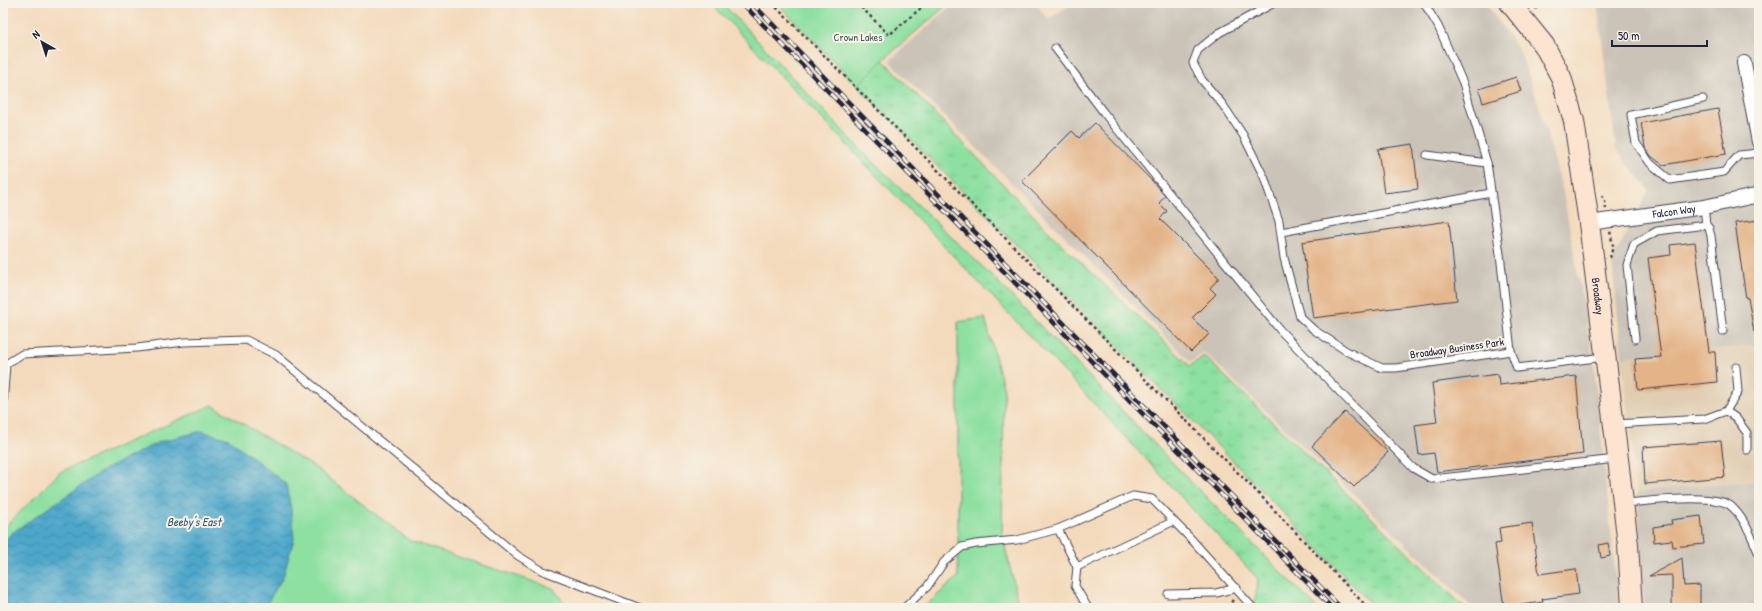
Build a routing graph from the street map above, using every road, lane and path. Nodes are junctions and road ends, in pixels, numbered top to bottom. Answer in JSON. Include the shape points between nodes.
{"nodes":[{"id":1,"x":772,"y":3,"type":"edge"},
{"id":2,"x":857,"y":3,"type":"edge"},
{"id":3,"x":927,"y":3,"type":"edge"},
{"id":4,"x":1274,"y":3,"type":"edge"},
{"id":5,"x":1424,"y":3,"type":"edge"},
{"id":6,"x":1510,"y":3,"type":"edge"},
{"id":7,"x":1055,"y":48,"type":"dead end"},
{"id":8,"x":1744,"y":64,"type":"dead end"},
{"id":9,"x":1703,"y":99,"type":"dead end"},
{"id":10,"x":1759,"y":142,"type":"edge"},
{"id":11,"x":1759,"y":153,"type":"edge"},
{"id":12,"x":1427,"y":156,"type":"dead end"},
{"id":13,"x":1487,"y":163,"type":"junction"},
{"id":14,"x":1491,"y":193,"type":"junction"},
{"id":15,"x":1759,"y":195,"type":"edge"},
{"id":16,"x":1704,"y":207,"type":"junction"},
{"id":17,"x":1589,"y":223,"type":"junction"},
{"id":18,"x":1706,"y":225,"type":"junction"},
{"id":19,"x":1281,"y":232,"type":"junction"},
{"id":20,"x":1723,"y":331,"type":"dead end"},
{"id":21,"x":1635,"y":339,"type":"dead end"},
{"id":22,"x":1511,"y":351,"type":"junction"},
{"id":23,"x":1604,"y":356,"type":"junction"},
{"id":24,"x":1736,"y":367,"type":"dead end"},
{"id":25,"x":3,"y":405,"type":"edge"},
{"id":26,"x":1726,"y":411,"type":"junction"},
{"id":27,"x":1613,"y":424,"type":"junction"},
{"id":28,"x":1748,"y":450,"type":"dead end"},
{"id":29,"x":1618,"y":459,"type":"junction"},
{"id":30,"x":1622,"y":503,"type":"junction"},
{"id":31,"x":1174,"y":521,"type":"junction"},
{"id":32,"x":1058,"y":529,"type":"junction"},
{"id":33,"x":1759,"y":554,"type":"edge"},
{"id":34,"x":1077,"y":567,"type":"junction"},
{"id":35,"x":1237,"y":588,"type":"junction"},
{"id":36,"x":1168,"y":594,"type":"dead end"},
{"id":37,"x":640,"y":608,"type":"edge"},
{"id":38,"x":904,"y":608,"type":"edge"},
{"id":39,"x":1088,"y":608,"type":"edge"},
{"id":40,"x":1253,"y":608,"type":"edge"},
{"id":41,"x":1368,"y":608,"type":"edge"},
{"id":42,"x":1632,"y":608,"type":"edge"}],
"edges":[{"from":1,"to":41,"type":"path","via":[[1258,493]]},
{"from":2,"to":3,"type":"path","via":[[889,35]]},
{"from":4,"to":19,"type":"lane","name":"Broadway Business Park","via":[[1219,33],[1198,50],[1194,62],[1202,80],[1243,135],[1264,177]]},
{"from":5,"to":13,"type":"lane","via":[[1438,26],[1463,83]]},
{"from":6,"to":17,"type":"main road","name":"Broadway","via":[[1544,45],[1561,77],[1574,121]]},
{"from":7,"to":29,"type":"lane","via":[[1104,113],[1280,330],[1413,468],[1432,479]]},
{"from":8,"to":10,"type":"street"},
{"from":9,"to":11,"type":"lane","via":[[1631,115],[1636,143],[1650,163],[1670,180],[1724,172],[1739,155]]},
{"from":12,"to":13,"type":"lane"},
{"from":13,"to":14,"type":"lane"},
{"from":14,"to":19,"type":"lane"},
{"from":14,"to":22,"type":"lane"},
{"from":15,"to":16,"type":"street","name":"Falcon Way"},
{"from":16,"to":17,"type":"street","name":"Falcon Way"},
{"from":16,"to":18,"type":"lane"},
{"from":17,"to":23,"type":"main road","name":"Broadway"},
{"from":18,"to":20,"type":"lane","via":[[1711,236]]},
{"from":18,"to":21,"type":"lane","via":[[1657,231],[1634,244],[1627,265]]},
{"from":19,"to":22,"type":"lane","name":"Broadway Business Park","via":[[1284,258],[1300,317],[1314,330],[1348,352],[1382,368],[1396,368]]},
{"from":22,"to":23,"type":"lane","name":"Broadway Business Park","via":[[1517,368]]},
{"from":23,"to":27,"type":"main road","name":"Broadway"},
{"from":24,"to":26,"type":"lane","via":[[1738,392]]},
{"from":25,"to":37,"type":"lane","via":[[6,364],[22,354],[246,340],[282,359],[517,555],[541,570]]},
{"from":26,"to":27,"type":"lane","via":[[1704,419]]},
{"from":26,"to":28,"type":"lane","via":[[1736,418],[1747,433]]},
{"from":27,"to":29,"type":"main road","name":"Broadway"},
{"from":29,"to":30,"type":"main road","name":"Broadway"},
{"from":30,"to":33,"type":"lane","via":[[1708,498],[1732,506],[1750,532]]},
{"from":30,"to":42,"type":"main road","name":"Broadway"},
{"from":31,"to":32,"type":"lane","via":[[1152,499],[1133,496]]},
{"from":31,"to":34,"type":"lane"},
{"from":31,"to":35,"type":"lane"},
{"from":32,"to":34,"type":"lane"},
{"from":32,"to":38,"type":"lane","via":[[1017,540],[962,546],[944,562],[927,587]]},
{"from":34,"to":39,"type":"lane","via":[[1075,586]]},
{"from":35,"to":36,"type":"lane","via":[[1216,593]]},
{"from":35,"to":40,"type":"lane"}]}
